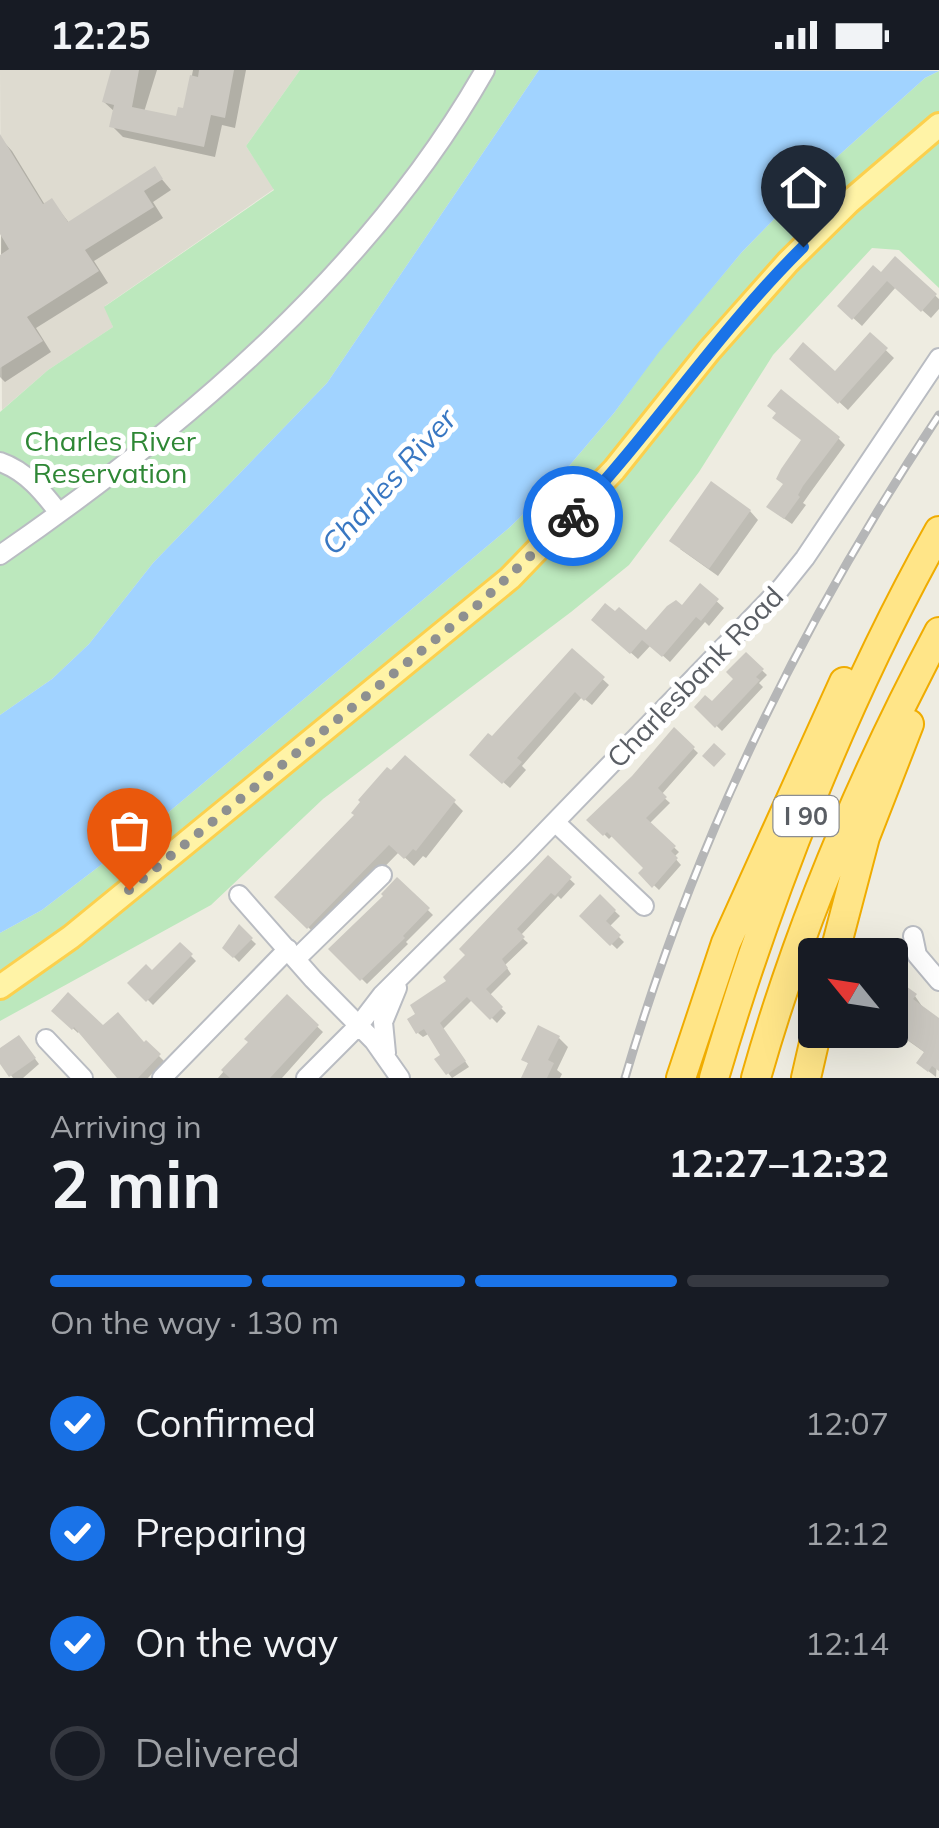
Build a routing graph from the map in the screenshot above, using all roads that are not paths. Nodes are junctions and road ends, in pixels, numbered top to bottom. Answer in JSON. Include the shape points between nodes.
{"nodes":[{"id":1,"x":485,"y":70,"type":"edge"},
{"id":2,"x":939,"y":125,"type":"edge"},
{"id":3,"x":939,"y":358,"type":"edge"},
{"id":4,"x":0,"y":462,"type":"edge"},
{"id":5,"x":59,"y":513,"type":"junction"},
{"id":6,"x":939,"y":531,"type":"edge"},
{"id":7,"x":0,"y":555,"type":"edge"},
{"id":8,"x":921,"y":563,"type":"junction"},
{"id":9,"x":939,"y":635,"type":"edge"},
{"id":10,"x":556,"y":822,"type":"junction"},
{"id":11,"x":382,"y":875,"type":"dead end"},
{"id":12,"x":240,"y":895,"type":"dead end"},
{"id":13,"x":644,"y":906,"type":"dead end"},
{"id":14,"x":912,"y":936,"type":"dead end"},
{"id":15,"x":838,"y":938,"type":"edge"},
{"id":16,"x":292,"y":954,"type":"junction"},
{"id":17,"x":413,"y":966,"type":"junction"},
{"id":18,"x":939,"y":981,"type":"edge"},
{"id":19,"x":0,"y":988,"type":"edge"},
{"id":20,"x":359,"y":1026,"type":"junction"},
{"id":21,"x":46,"y":1039,"type":"dead end"},
{"id":22,"x":812,"y":1048,"type":"edge"},
{"id":23,"x":395,"y":1070,"type":"edge"},
{"id":24,"x":84,"y":1078,"type":"edge"},
{"id":25,"x":162,"y":1078,"type":"edge"},
{"id":26,"x":306,"y":1078,"type":"edge"},
{"id":27,"x":681,"y":1078,"type":"edge"},
{"id":28,"x":714,"y":1078,"type":"edge"},
{"id":29,"x":756,"y":1078,"type":"edge"},
{"id":30,"x":806,"y":1078,"type":"edge"}],
"edges":[{"from":1,"to":5,"type":"street","via":[[429,156],[332,277],[184,413]]},
{"from":2,"to":19,"type":"main road","via":[[788,262],[614,470],[510,578],[71,938]]},
{"from":3,"to":10,"type":"street","name":"Charlesbank Road","via":[[788,580]]},
{"from":4,"to":5,"type":"street","via":[[23,474]]},
{"from":5,"to":7,"type":"street"},
{"from":6,"to":8,"type":"highway","number":"I 90"},
{"from":8,"to":27,"type":"highway","via":[[855,658],[815,742],[726,944]]},
{"from":8,"to":28,"type":"highway","number":"I 90","via":[[796,839]]},
{"from":9,"to":15,"type":"highway","via":[[865,837]]},
{"from":9,"to":29,"type":"highway","number":"I 90","via":[[842,830]]},
{"from":10,"to":13,"type":"street"},
{"from":10,"to":17,"type":"street","name":"Charlesbank Road"},
{"from":11,"to":16,"type":"street"},
{"from":12,"to":16,"type":"street"},
{"from":14,"to":18,"type":"street","via":[[918,956]]},
{"from":16,"to":20,"type":"street"},
{"from":16,"to":25,"type":"street"},
{"from":17,"to":20,"type":"street","name":"Charlesbank Road"},
{"from":17,"to":23,"type":"street","name":"Charlesbank Road","via":[[385,1015],[383,1037]]},
{"from":20,"to":23,"type":"street"},
{"from":20,"to":26,"type":"street","name":"Charlesbank Road"},
{"from":21,"to":24,"type":"street"},
{"from":22,"to":30,"type":"highway"}]}
